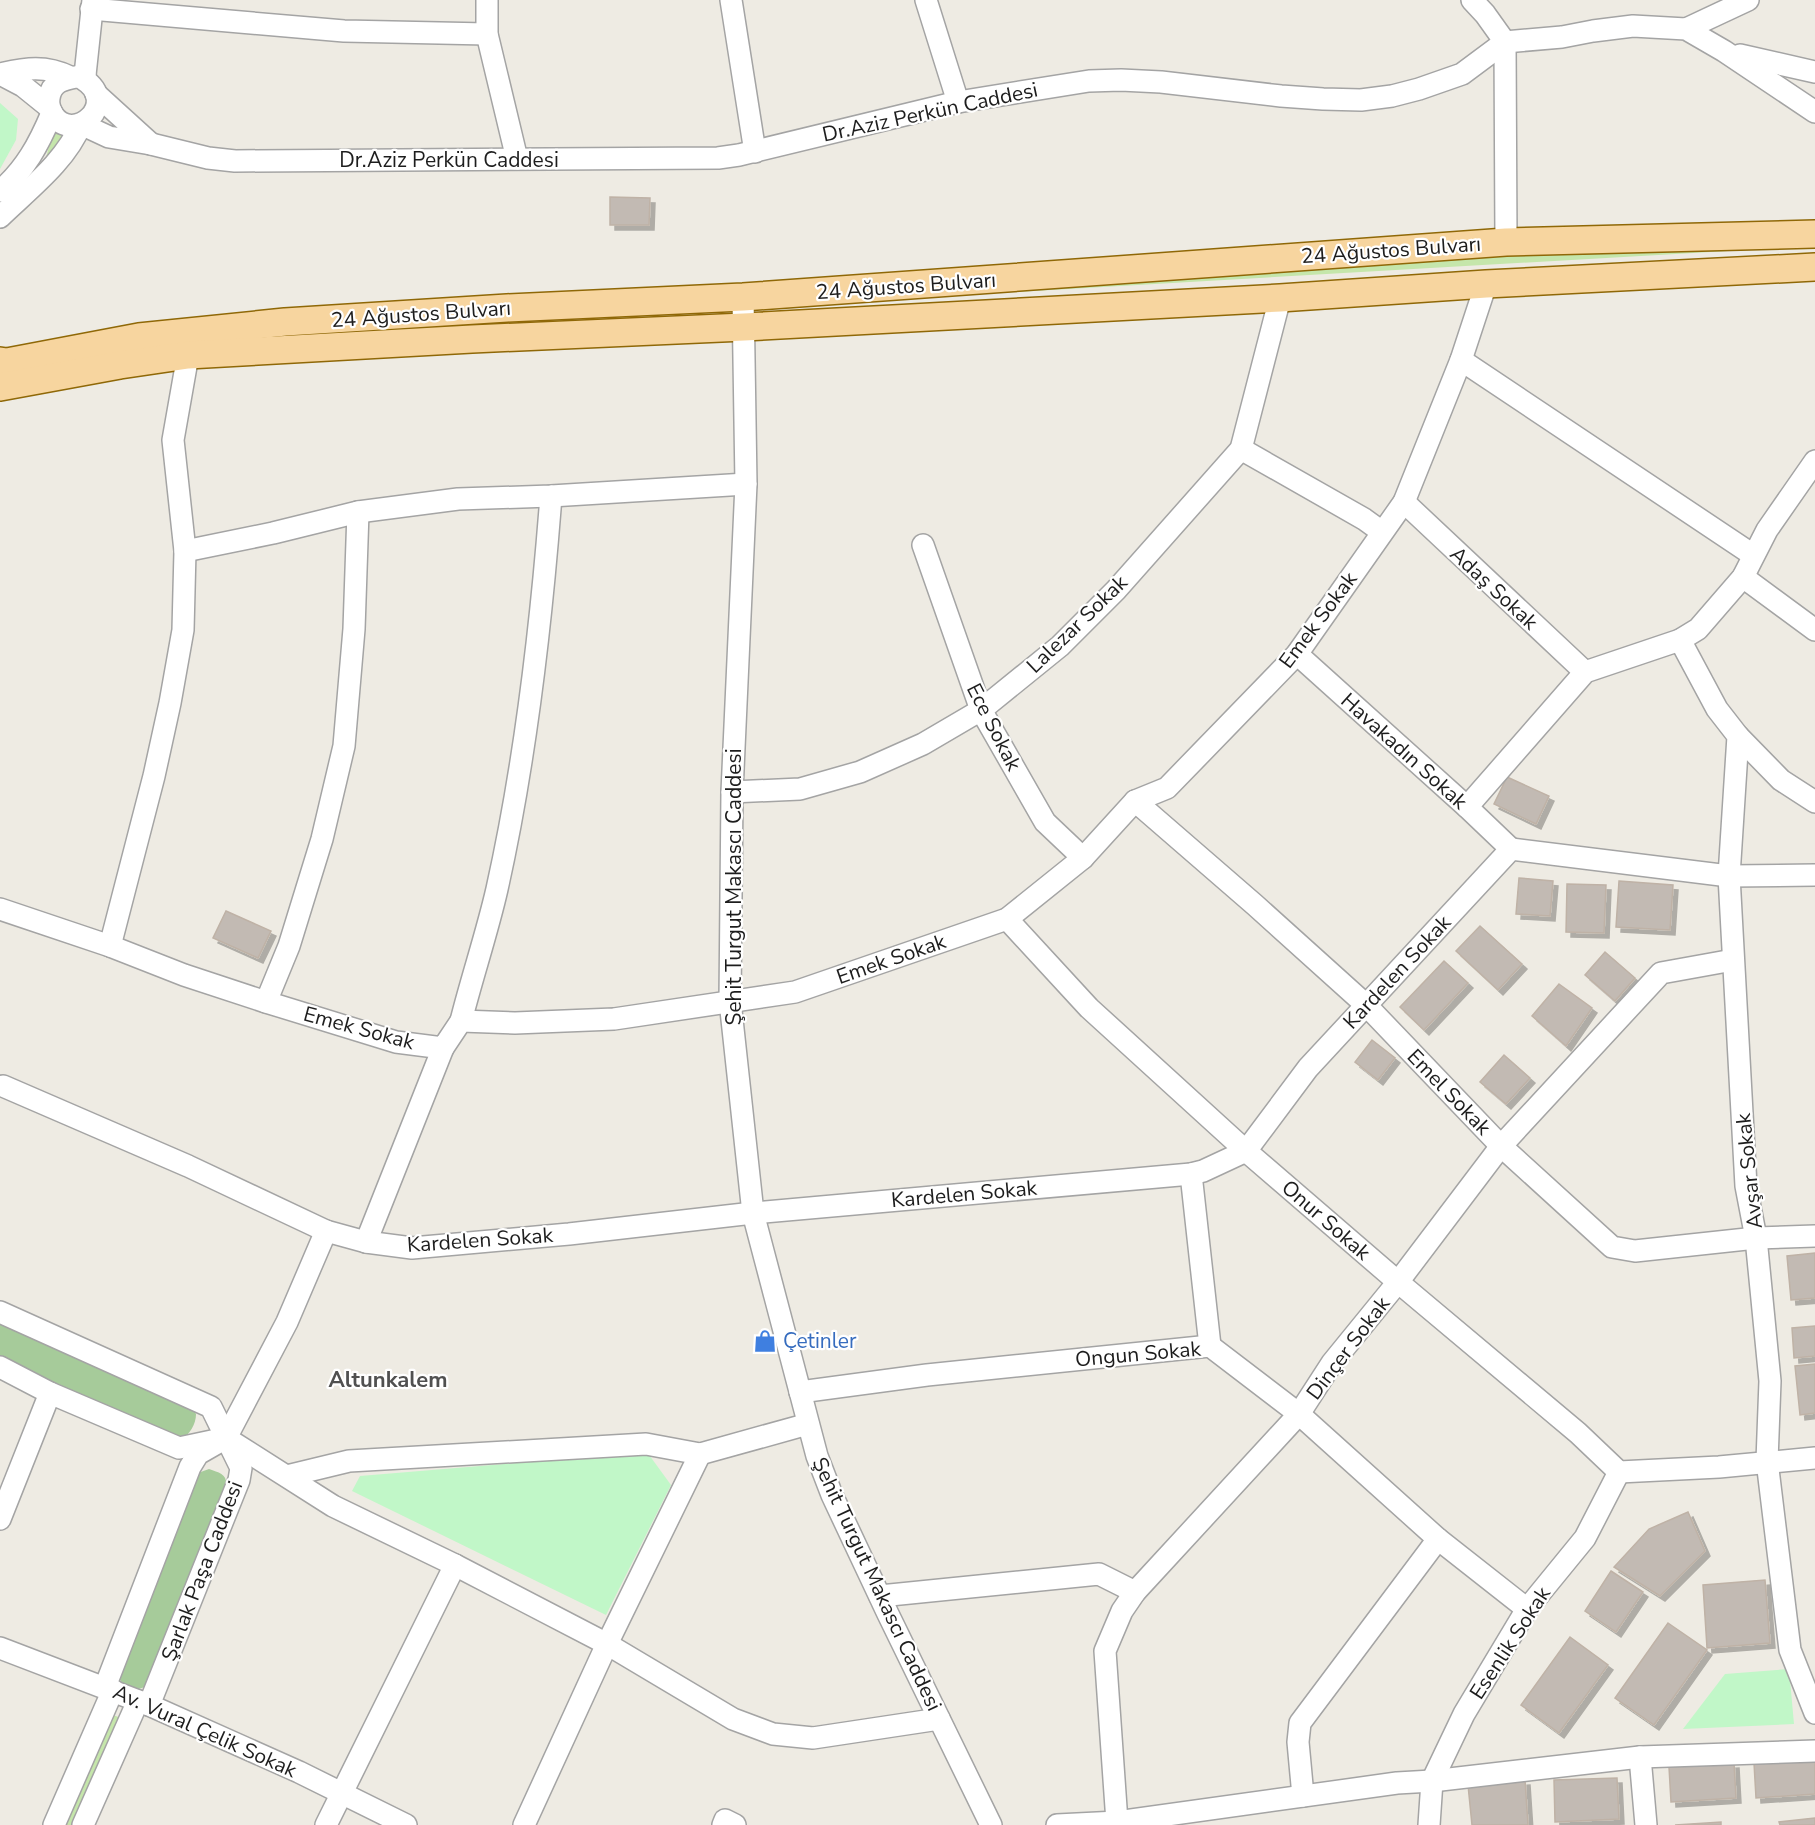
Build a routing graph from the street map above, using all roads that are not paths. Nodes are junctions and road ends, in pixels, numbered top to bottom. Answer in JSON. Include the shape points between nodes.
{"nodes":[{"id":1,"x":487,"y":0,"type":"edge"},
{"id":2,"x":730,"y":0,"type":"edge"},
{"id":3,"x":926,"y":0,"type":"edge"},
{"id":4,"x":1472,"y":0,"type":"edge"},
{"id":5,"x":1748,"y":0,"type":"edge"},
{"id":6,"x":92,"y":5,"type":"edge"},
{"id":7,"x":1686,"y":29,"type":"junction"},
{"id":8,"x":487,"y":34,"type":"junction"},
{"id":9,"x":1505,"y":42,"type":"junction"},
{"id":10,"x":1724,"y":51,"type":"junction"},
{"id":11,"x":1815,"y":72,"type":"edge"},
{"id":12,"x":0,"y":74,"type":"edge"},
{"id":13,"x":77,"y":76,"type":"junction"},
{"id":14,"x":96,"y":94,"type":"junction"},
{"id":15,"x":958,"y":102,"type":"junction"},
{"id":16,"x":51,"y":110,"type":"junction"},
{"id":17,"x":1815,"y":112,"type":"edge"},
{"id":18,"x":81,"y":124,"type":"junction"},
{"id":19,"x":151,"y":144,"type":"junction"},
{"id":20,"x":755,"y":152,"type":"junction"},
{"id":21,"x":517,"y":159,"type":"junction"},
{"id":22,"x":0,"y":191,"type":"edge"},
{"id":23,"x":0,"y":217,"type":"edge"},
{"id":24,"x":1815,"y":234,"type":"edge"},
{"id":25,"x":1506,"y":242,"type":"junction"},
{"id":26,"x":1815,"y":267,"type":"edge"},
{"id":27,"x":1486,"y":284,"type":"junction"},
{"id":28,"x":743,"y":297,"type":"junction"},
{"id":29,"x":1280,"y":298,"type":"junction"},
{"id":30,"x":744,"y":327,"type":"junction"},
{"id":31,"x":188,"y":355,"type":"junction"},
{"id":32,"x":1461,"y":360,"type":"junction"},
{"id":33,"x":0,"y":361,"type":"edge"},
{"id":34,"x":0,"y":387,"type":"edge"},
{"id":35,"x":1241,"y":449,"type":"junction"},
{"id":36,"x":1815,"y":461,"type":"edge"},
{"id":37,"x":746,"y":484,"type":"junction"},
{"id":38,"x":551,"y":496,"type":"junction"},
{"id":39,"x":1404,"y":502,"type":"junction"},
{"id":40,"x":358,"y":512,"type":"junction"},
{"id":41,"x":1382,"y":532,"type":"junction"},
{"id":42,"x":923,"y":545,"type":"dead end"},
{"id":43,"x":185,"y":551,"type":"junction"},
{"id":44,"x":1753,"y":555,"type":"junction"},
{"id":45,"x":1743,"y":578,"type":"junction"},
{"id":46,"x":1815,"y":630,"type":"edge"},
{"id":47,"x":1680,"y":640,"type":"junction"},
{"id":48,"x":1297,"y":654,"type":"junction"},
{"id":49,"x":1585,"y":672,"type":"junction"},
{"id":50,"x":981,"y":710,"type":"junction"},
{"id":51,"x":1738,"y":736,"type":"junction"},
{"id":52,"x":732,"y":792,"type":"junction"},
{"id":53,"x":1135,"y":801,"type":"junction"},
{"id":54,"x":1815,"y":802,"type":"edge"},
{"id":55,"x":1467,"y":807,"type":"junction"},
{"id":56,"x":1510,"y":849,"type":"junction"},
{"id":57,"x":1083,"y":858,"type":"junction"},
{"id":58,"x":1815,"y":875,"type":"edge"},
{"id":59,"x":1729,"y":876,"type":"junction"},
{"id":60,"x":0,"y":909,"type":"edge"},
{"id":61,"x":1007,"y":919,"type":"junction"},
{"id":62,"x":110,"y":946,"type":"junction"},
{"id":63,"x":1733,"y":960,"type":"junction"},
{"id":64,"x":266,"y":1002,"type":"junction"},
{"id":65,"x":730,"y":1002,"type":"junction"},
{"id":66,"x":1366,"y":1005,"type":"junction"},
{"id":67,"x":461,"y":1021,"type":"junction"},
{"id":68,"x":443,"y":1048,"type":"junction"},
{"id":69,"x":1,"y":1084,"type":"edge"},
{"id":70,"x":1501,"y":1146,"type":"junction"},
{"id":71,"x":1246,"y":1151,"type":"junction"},
{"id":72,"x":1191,"y":1174,"type":"junction"},
{"id":73,"x":753,"y":1213,"type":"junction"},
{"id":74,"x":326,"y":1231,"type":"junction"},
{"id":75,"x":1815,"y":1236,"type":"edge"},
{"id":76,"x":1756,"y":1238,"type":"junction"},
{"id":77,"x":366,"y":1242,"type":"junction"},
{"id":78,"x":1398,"y":1282,"type":"junction"},
{"id":79,"x":0,"y":1312,"type":"edge"},
{"id":80,"x":1210,"y":1346,"type":"junction"},
{"id":81,"x":0,"y":1367,"type":"edge"},
{"id":82,"x":800,"y":1392,"type":"junction"},
{"id":83,"x":50,"y":1393,"type":"junction"},
{"id":84,"x":1299,"y":1413,"type":"junction"},
{"id":85,"x":808,"y":1424,"type":"junction"},
{"id":86,"x":226,"y":1437,"type":"junction"},
{"id":87,"x":700,"y":1454,"type":"junction"},
{"id":88,"x":1815,"y":1458,"type":"edge"},
{"id":89,"x":1767,"y":1461,"type":"junction"},
{"id":90,"x":1619,"y":1472,"type":"junction"},
{"id":91,"x":287,"y":1476,"type":"junction"},
{"id":92,"x":0,"y":1519,"type":"edge"},
{"id":93,"x":1438,"y":1539,"type":"junction"},
{"id":94,"x":455,"y":1565,"type":"junction"},
{"id":95,"x":1135,"y":1592,"type":"junction"},
{"id":96,"x":880,"y":1596,"type":"junction"},
{"id":97,"x":1527,"y":1609,"type":"junction"},
{"id":98,"x":608,"y":1644,"type":"junction"},
{"id":99,"x":0,"y":1648,"type":"edge"},
{"id":100,"x":1808,"y":1679,"type":"edge"},
{"id":101,"x":109,"y":1688,"type":"junction"},
{"id":102,"x":143,"y":1703,"type":"junction"},
{"id":103,"x":1815,"y":1713,"type":"edge"},
{"id":104,"x":939,"y":1719,"type":"junction"},
{"id":105,"x":1815,"y":1751,"type":"edge"},
{"id":106,"x":1640,"y":1757,"type":"junction"},
{"id":107,"x":1432,"y":1781,"type":"junction"},
{"id":108,"x":342,"y":1793,"type":"junction"},
{"id":109,"x":1303,"y":1796,"type":"junction"},
{"id":110,"x":1202,"y":1817,"type":"edge"},
{"id":111,"x":1117,"y":1822,"type":"junction"},
{"id":112,"x":54,"y":1825,"type":"edge"},
{"id":113,"x":84,"y":1825,"type":"edge"},
{"id":114,"x":326,"y":1825,"type":"edge"},
{"id":115,"x":406,"y":1825,"type":"edge"},
{"id":116,"x":524,"y":1825,"type":"edge"},
{"id":117,"x":723,"y":1825,"type":"edge"},
{"id":118,"x":735,"y":1825,"type":"edge"},
{"id":119,"x":991,"y":1825,"type":"edge"},
{"id":120,"x":1058,"y":1825,"type":"edge"},
{"id":121,"x":1429,"y":1825,"type":"edge"},
{"id":122,"x":1646,"y":1825,"type":"edge"}],
"edges":[{"from":1,"to":8,"type":"street"},
{"from":2,"to":20,"type":"street"},
{"from":3,"to":15,"type":"street"},
{"from":4,"to":9,"type":"street"},
{"from":5,"to":7,"type":"street"},
{"from":6,"to":8,"type":"street","via":[[344,31]]},
{"from":6,"to":13,"type":"street"},
{"from":7,"to":9,"type":"street","via":[[1633,26]]},
{"from":7,"to":10,"type":"street"},
{"from":8,"to":21,"type":"street"},
{"from":9,"to":15,"type":"street","name":"Dr.Aziz Perkün Caddesi","via":[[1462,74],[1419,89],[1360,100],[1122,80],[1067,84]]},
{"from":9,"to":25,"type":"street"},
{"from":10,"to":11,"type":"street"},
{"from":10,"to":17,"type":"street"},
{"from":12,"to":13,"type":"street","via":[[37,67]]},
{"from":12,"to":16,"type":"street"},
{"from":13,"to":14,"type":"street"},
{"from":13,"to":16,"type":"street","via":[[58,82],[53,88]]},
{"from":14,"to":18,"type":"street","via":[[96,110]]},
{"from":14,"to":19,"type":"street"},
{"from":15,"to":20,"type":"street","name":"Dr.Aziz Perkün Caddesi"},
{"from":16,"to":18,"type":"street","via":[[56,119],[68,125]]},
{"from":16,"to":22,"type":"street","via":[[33,153]]},
{"from":18,"to":19,"type":"street","name":"Dr.Aziz Perkün Caddesi","via":[[109,137]]},
{"from":18,"to":23,"type":"street","via":[[64,152]]},
{"from":19,"to":21,"type":"street","name":"Dr.Aziz Perkün Caddesi","via":[[235,161]]},
{"from":20,"to":21,"type":"street","name":"Dr.Aziz Perkün Caddesi","via":[[718,158]]},
{"from":24,"to":25,"type":"main road","name":"24 Ağustos Bulvarı"},
{"from":25,"to":28,"type":"main road","name":"24 Ağustos Bulvarı"},
{"from":26,"to":27,"type":"main road","name":"24 Ağustos Bulvarı"},
{"from":27,"to":29,"type":"main road","name":"24 Ağustos Bulvarı"},
{"from":27,"to":32,"type":"street","name":"Emek Sokak"},
{"from":28,"to":30,"type":"street","name":"Şehit Turgut Makascı Caddesi"},
{"from":28,"to":33,"type":"main road","name":"24 Ağustos Bulvarı","via":[[274,323],[139,337]]},
{"from":29,"to":30,"type":"main road","name":"24 Ağustos Bulvarı"},
{"from":29,"to":35,"type":"street","name":"Lalezar Sokak"},
{"from":30,"to":31,"type":"main road","name":"24 Ağustos Bulvarı"},
{"from":30,"to":37,"type":"street","name":"Şehit Turgut Makascı Caddesi"},
{"from":31,"to":34,"type":"main road","name":"24 Ağustos Bulvarı"},
{"from":31,"to":43,"type":"street","via":[[172,440]]},
{"from":32,"to":39,"type":"street","name":"Emek Sokak"},
{"from":32,"to":44,"type":"street"},
{"from":35,"to":41,"type":"street"},
{"from":35,"to":50,"type":"street","name":"Lalezar Sokak","via":[[1116,590],[1060,646]]},
{"from":36,"to":44,"type":"street"},
{"from":37,"to":38,"type":"street"},
{"from":37,"to":52,"type":"street","name":"Şehit Turgut Makascı Caddesi"},
{"from":38,"to":40,"type":"street","via":[[458,499]]},
{"from":38,"to":67,"type":"street","via":[[530,711],[496,891]]},
{"from":39,"to":41,"type":"street","name":"Emek Sokak"},
{"from":39,"to":49,"type":"street","name":"Adaş Sokak"},
{"from":40,"to":43,"type":"street"},
{"from":40,"to":64,"type":"street","via":[[344,746],[289,946]]},
{"from":41,"to":48,"type":"street","name":"Emek Sokak"},
{"from":42,"to":50,"type":"street","name":"Ece Sokak"},
{"from":43,"to":62,"type":"street","via":[[183,630],[170,703]]},
{"from":44,"to":45,"type":"street"},
{"from":45,"to":46,"type":"street"},
{"from":45,"to":47,"type":"street","via":[[1698,629]]},
{"from":47,"to":49,"type":"street"},
{"from":47,"to":51,"type":"street","via":[[1717,709]]},
{"from":48,"to":53,"type":"street","name":"Emek Sokak","via":[[1167,788]]},
{"from":48,"to":55,"type":"street","name":"Havakadın Sokak"},
{"from":49,"to":55,"type":"street"},
{"from":50,"to":52,"type":"street","name":"Lalezar Sokak","via":[[923,744],[860,772],[800,789]]},
{"from":50,"to":57,"type":"street","name":"Ece Sokak","via":[[1045,822]]},
{"from":51,"to":54,"type":"street","via":[[1781,780]]},
{"from":51,"to":59,"type":"street","name":"Avşar Sokak"},
{"from":52,"to":65,"type":"street","name":"Şehit Turgut Makascı Caddesi"},
{"from":53,"to":57,"type":"street","name":"Emek Sokak"},
{"from":53,"to":66,"type":"street","name":"Emel Sokak"},
{"from":55,"to":56,"type":"street","name":"Havakadın Sokak"},
{"from":56,"to":59,"type":"street"},
{"from":56,"to":66,"type":"street","name":"Kardelen Sokak"},
{"from":57,"to":61,"type":"street","name":"Emek Sokak"},
{"from":58,"to":59,"type":"street"},
{"from":59,"to":63,"type":"street","name":"Avşar Sokak"},
{"from":60,"to":62,"type":"street","name":"Emek Sokak"},
{"from":61,"to":65,"type":"street","name":"Emek Sokak","via":[[795,992]]},
{"from":61,"to":71,"type":"street","name":"Onur Sokak","via":[[1089,1008]]},
{"from":62,"to":64,"type":"street","name":"Emek Sokak"},
{"from":63,"to":70,"type":"street","name":"Dinçer Sokak","via":[[1661,973]]},
{"from":63,"to":76,"type":"street","name":"Avşar Sokak","via":[[1746,1186]]},
{"from":64,"to":68,"type":"street","name":"Emek Sokak","via":[[396,1042]]},
{"from":65,"to":67,"type":"street","name":"Emek Sokak","via":[[614,1019]]},
{"from":65,"to":73,"type":"street","name":"Şehit Turgut Makascı Caddesi"},
{"from":66,"to":70,"type":"street","name":"Emel Sokak"},
{"from":66,"to":71,"type":"street","name":"Kardelen Sokak","via":[[1308,1068]]},
{"from":67,"to":68,"type":"street","name":"Emek Sokak"},
{"from":68,"to":77,"type":"street"},
{"from":69,"to":74,"type":"street","name":"Kardelen Sokak"},
{"from":70,"to":76,"type":"street","name":"Emel Sokak","via":[[1612,1247],[1635,1251]]},
{"from":70,"to":78,"type":"street","name":"Dinçer Sokak"},
{"from":71,"to":72,"type":"street","name":"Kardelen Sokak"},
{"from":71,"to":78,"type":"street","name":"Onur Sokak"},
{"from":72,"to":73,"type":"street","name":"Kardelen Sokak"},
{"from":72,"to":80,"type":"street"},
{"from":73,"to":77,"type":"street","name":"Kardelen Sokak","via":[[412,1248]]},
{"from":73,"to":82,"type":"street","name":"Şehit Turgut Makascı Caddesi"},
{"from":74,"to":77,"type":"street","name":"Kardelen Sokak"},
{"from":74,"to":86,"type":"street","via":[[287,1322]]},
{"from":75,"to":76,"type":"street","name":"Emel Sokak"},
{"from":76,"to":89,"type":"street","name":"Avşar Sokak","via":[[1770,1381]]},
{"from":78,"to":84,"type":"street","name":"Dinçer Sokak","via":[[1332,1363]]},
{"from":78,"to":90,"type":"street","name":"Onur Sokak"},
{"from":79,"to":86,"type":"street","name":"Şarlak Paşa Caddesi","via":[[211,1407]]},
{"from":80,"to":82,"type":"street","name":"Ongun Sokak"},
{"from":80,"to":84,"type":"street","name":"Ongun Sokak"},
{"from":81,"to":83,"type":"street"},
{"from":82,"to":85,"type":"street","name":"Şehit Turgut Makascı Caddesi"},
{"from":83,"to":86,"type":"street","via":[[179,1448]]},
{"from":83,"to":92,"type":"street"},
{"from":84,"to":93,"type":"street","name":"Ongun Sokak"},
{"from":84,"to":95,"type":"street","name":"Dinçer Sokak"},
{"from":85,"to":87,"type":"street"},
{"from":85,"to":96,"type":"street","name":"Şehit Turgut Makascı Caddesi","via":[[832,1495]]},
{"from":86,"to":91,"type":"street"},
{"from":86,"to":101,"type":"street","via":[[198,1454],[190,1467]]},
{"from":86,"to":102,"type":"street","name":"Şarlak Paşa Caddesi","via":[[241,1468],[239,1480]]},
{"from":87,"to":91,"type":"street","via":[[646,1444],[349,1461]]},
{"from":87,"to":98,"type":"street"},
{"from":88,"to":89,"type":"street"},
{"from":89,"to":90,"type":"street"},
{"from":89,"to":100,"type":"street","name":"Avşar Sokak","via":[[1790,1650]]},
{"from":90,"to":97,"type":"street","name":"Esenlik Sokak","via":[[1585,1538]]},
{"from":91,"to":94,"type":"street","via":[[333,1506]]},
{"from":93,"to":97,"type":"street","name":"Ongun Sokak"},
{"from":93,"to":109,"type":"street","via":[[1300,1723]]},
{"from":94,"to":98,"type":"street"},
{"from":94,"to":108,"type":"street"},
{"from":95,"to":96,"type":"street","via":[[1099,1574]]},
{"from":95,"to":111,"type":"street","name":"Dinçer Sokak","via":[[1105,1651]]},
{"from":96,"to":104,"type":"street","name":"Şehit Turgut Makascı Caddesi"},
{"from":97,"to":107,"type":"street","name":"Esenlik Sokak","via":[[1464,1714]]},
{"from":98,"to":104,"type":"street","via":[[732,1719],[773,1734],[813,1738]]},
{"from":98,"to":116,"type":"street"},
{"from":99,"to":101,"type":"street","name":"Av. Vural Çelik Sokak"},
{"from":100,"to":103,"type":"street","name":"Avşar Sokak"},
{"from":101,"to":102,"type":"street","name":"Av. Vural Çelik Sokak"},
{"from":101,"to":112,"type":"street"},
{"from":102,"to":108,"type":"street","name":"Av. Vural Çelik Sokak"},
{"from":102,"to":113,"type":"street","name":"Şarlak Paşa Caddesi"},
{"from":104,"to":119,"type":"street","name":"Şehit Turgut Makascı Caddesi"},
{"from":105,"to":106,"type":"street"},
{"from":106,"to":107,"type":"street"},
{"from":106,"to":122,"type":"street"},
{"from":107,"to":109,"type":"street"},
{"from":107,"to":121,"type":"street","name":"Esenlik Sokak"},
{"from":108,"to":114,"type":"street"},
{"from":108,"to":115,"type":"street","name":"Av. Vural Çelik Sokak"},
{"from":109,"to":110,"type":"street"},
{"from":110,"to":111,"type":"street"},
{"from":111,"to":120,"type":"street"},
{"from":117,"to":118,"type":"street","via":[[725,1820]]}]}
